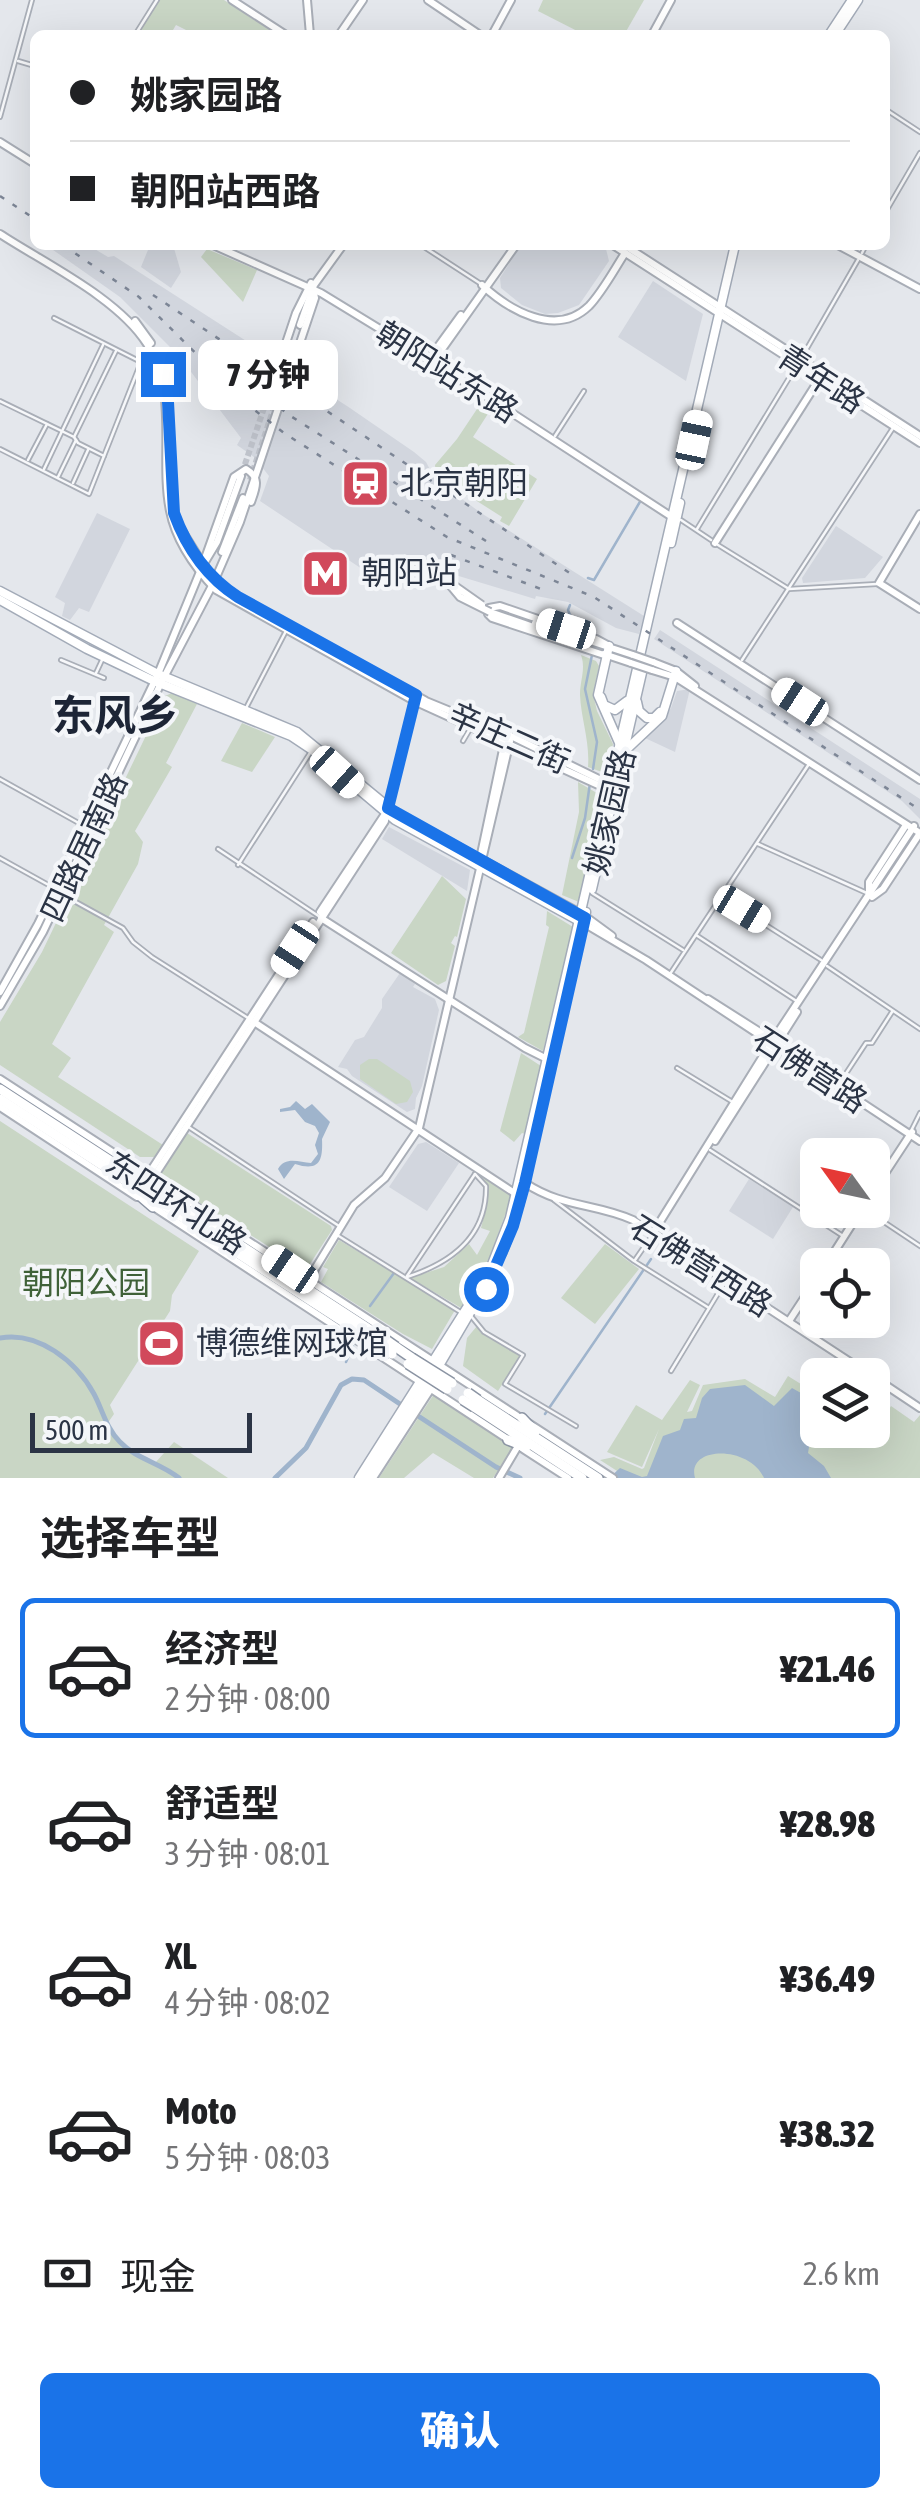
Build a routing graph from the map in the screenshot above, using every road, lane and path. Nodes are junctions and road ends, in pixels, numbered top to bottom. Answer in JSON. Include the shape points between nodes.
{"nodes":[{"id":1,"x":32,"y":0,"type":"edge"},
{"id":2,"x":157,"y":0,"type":"edge"},
{"id":3,"x":232,"y":0,"type":"edge"},
{"id":4,"x":308,"y":0,"type":"edge"},
{"id":5,"x":363,"y":0,"type":"edge"},
{"id":6,"x":428,"y":0,"type":"edge"},
{"id":7,"x":512,"y":0,"type":"edge"},
{"id":8,"x":673,"y":0,"type":"edge"},
{"id":9,"x":853,"y":1,"type":"edge"},
{"id":10,"x":137,"y":30,"type":"edge"},
{"id":11,"x":278,"y":30,"type":"edge"},
{"id":12,"x":310,"y":30,"type":"edge"},
{"id":13,"x":342,"y":30,"type":"edge"},
{"id":14,"x":473,"y":30,"type":"edge"},
{"id":15,"x":497,"y":30,"type":"edge"},
{"id":16,"x":657,"y":30,"type":"edge"},
{"id":17,"x":835,"y":30,"type":"edge"},
{"id":18,"x":17,"y":60,"type":"junction"},
{"id":19,"x":30,"y":64,"type":"edge"},
{"id":20,"x":890,"y":112,"type":"edge"},
{"id":21,"x":0,"y":116,"type":"edge"},
{"id":22,"x":920,"y":132,"type":"edge"},
{"id":23,"x":0,"y":139,"type":"edge"},
{"id":24,"x":920,"y":153,"type":"edge"},
{"id":25,"x":30,"y":158,"type":"edge"},
{"id":26,"x":890,"y":204,"type":"edge"},
{"id":27,"x":0,"y":231,"type":"edge"},
{"id":28,"x":225,"y":250,"type":"edge"},
{"id":29,"x":233,"y":250,"type":"edge"},
{"id":30,"x":337,"y":250,"type":"edge"},
{"id":31,"x":432,"y":250,"type":"edge"},
{"id":32,"x":510,"y":250,"type":"edge"},
{"id":33,"x":623,"y":250,"type":"edge"},
{"id":34,"x":626,"y":250,"type":"edge"},
{"id":35,"x":736,"y":250,"type":"edge"},
{"id":36,"x":846,"y":250,"type":"edge"},
{"id":37,"x":863,"y":250,"type":"edge"},
{"id":38,"x":859,"y":258,"type":"junction"},
{"id":39,"x":312,"y":286,"type":"junction"},
{"id":40,"x":484,"y":286,"type":"junction"},
{"id":41,"x":920,"y":288,"type":"edge"},
{"id":42,"x":722,"y":310,"type":"junction"},
{"id":43,"x":54,"y":318,"type":"dead end"},
{"id":44,"x":104,"y":343,"type":"junction"},
{"id":45,"x":117,"y":350,"type":"junction"},
{"id":46,"x":283,"y":352,"type":"tunnel mouth"},
{"id":47,"x":433,"y":359,"type":"junction"},
{"id":48,"x":799,"y":361,"type":"junction"},
{"id":49,"x":288,"y":365,"type":"tunnel mouth"},
{"id":50,"x":820,"y":378,"type":"junction"},
{"id":51,"x":584,"y":392,"type":"dead end"},
{"id":52,"x":0,"y":401,"type":"edge"},
{"id":53,"x":47,"y":424,"type":"junction"},
{"id":54,"x":894,"y":427,"type":"junction"},
{"id":55,"x":61,"y":431,"type":"junction"},
{"id":56,"x":74,"y":438,"type":"junction"},
{"id":57,"x":554,"y":438,"type":"junction"},
{"id":58,"x":920,"y":440,"type":"edge"},
{"id":59,"x":89,"y":448,"type":"junction"},
{"id":60,"x":0,"y":449,"type":"edge"},
{"id":61,"x":104,"y":456,"type":"junction"},
{"id":62,"x":27,"y":462,"type":"junction"},
{"id":63,"x":43,"y":470,"type":"junction"},
{"id":64,"x":240,"y":476,"type":"tunnel mouth"},
{"id":65,"x":57,"y":478,"type":"junction"},
{"id":66,"x":250,"y":480,"type":"tunnel mouth"},
{"id":67,"x":72,"y":485,"type":"junction"},
{"id":68,"x":920,"y":514,"type":"edge"},
{"id":69,"x":674,"y":516,"type":"junction"},
{"id":70,"x":696,"y":530,"type":"junction"},
{"id":71,"x":236,"y":540,"type":"dead end"},
{"id":72,"x":715,"y":542,"type":"junction"},
{"id":73,"x":201,"y":570,"type":"junction"},
{"id":74,"x":442,"y":572,"type":"dead end"},
{"id":75,"x":213,"y":584,"type":"junction"},
{"id":76,"x":878,"y":584,"type":"junction"},
{"id":77,"x":789,"y":590,"type":"junction"},
{"id":78,"x":0,"y":591,"type":"edge"},
{"id":79,"x":0,"y":600,"type":"edge"},
{"id":80,"x":920,"y":609,"type":"edge"},
{"id":81,"x":677,"y":623,"type":"dead end"},
{"id":82,"x":287,"y":628,"type":"junction"},
{"id":83,"x":610,"y":652,"type":"junction"},
{"id":84,"x":103,"y":656,"type":"junction"},
{"id":85,"x":61,"y":660,"type":"dead end"},
{"id":86,"x":740,"y":664,"type":"junction"},
{"id":87,"x":95,"y":674,"type":"junction"},
{"id":88,"x":674,"y":674,"type":"junction"},
{"id":89,"x":104,"y":678,"type":"dead end"},
{"id":90,"x":160,"y":678,"type":"junction"},
{"id":91,"x":415,"y":698,"type":"junction"},
{"id":92,"x":633,"y":698,"type":"junction"},
{"id":93,"x":242,"y":712,"type":"junction"},
{"id":94,"x":472,"y":726,"type":"junction"},
{"id":95,"x":508,"y":738,"type":"junction"},
{"id":96,"x":463,"y":741,"type":"dead end"},
{"id":97,"x":622,"y":748,"type":"junction"},
{"id":98,"x":312,"y":750,"type":"junction"},
{"id":99,"x":810,"y":762,"type":"junction"},
{"id":100,"x":0,"y":778,"type":"edge"},
{"id":101,"x":920,"y":780,"type":"edge"},
{"id":102,"x":612,"y":787,"type":"junction"},
{"id":103,"x":387,"y":811,"type":"junction"},
{"id":104,"x":85,"y":826,"type":"junction"},
{"id":105,"x":915,"y":829,"type":"edge"},
{"id":106,"x":756,"y":844,"type":"junction"},
{"id":107,"x":218,"y":849,"type":"dead end"},
{"id":108,"x":0,"y":858,"type":"edge"},
{"id":109,"x":480,"y":864,"type":"junction"},
{"id":110,"x":238,"y":865,"type":"junction"},
{"id":111,"x":58,"y":891,"type":"junction"},
{"id":112,"x":591,"y":892,"type":"junction"},
{"id":113,"x":721,"y":896,"type":"junction"},
{"id":114,"x":871,"y":896,"type":"junction"},
{"id":115,"x":319,"y":916,"type":"junction"},
{"id":116,"x":582,"y":919,"type":"junction"},
{"id":117,"x":695,"y":934,"type":"junction"},
{"id":118,"x":685,"y":950,"type":"junction"},
{"id":119,"x":825,"y":964,"type":"junction"},
{"id":120,"x":669,"y":975,"type":"junction"},
{"id":121,"x":0,"y":992,"type":"edge"},
{"id":122,"x":448,"y":998,"type":"junction"},
{"id":123,"x":798,"y":1002,"type":"junction"},
{"id":124,"x":0,"y":1006,"type":"edge"},
{"id":125,"x":892,"y":1011,"type":"junction"},
{"id":126,"x":252,"y":1020,"type":"junction"},
{"id":127,"x":920,"y":1029,"type":"edge"},
{"id":128,"x":774,"y":1043,"type":"junction"},
{"id":129,"x":547,"y":1059,"type":"junction"},
{"id":130,"x":678,"y":1068,"type":"dead end"},
{"id":131,"x":843,"y":1078,"type":"dead end"},
{"id":132,"x":0,"y":1079,"type":"edge"},
{"id":133,"x":0,"y":1089,"type":"edge"},
{"id":134,"x":0,"y":1099,"type":"edge"},
{"id":135,"x":734,"y":1103,"type":"junction"},
{"id":136,"x":0,"y":1107,"type":"edge"},
{"id":137,"x":920,"y":1113,"type":"edge"},
{"id":138,"x":186,"y":1126,"type":"junction"},
{"id":139,"x":418,"y":1128,"type":"junction"},
{"id":140,"x":915,"y":1134,"type":"edge"},
{"id":141,"x":92,"y":1148,"type":"junction"},
{"id":142,"x":710,"y":1150,"type":"junction"},
{"id":143,"x":120,"y":1157,"type":"junction"},
{"id":144,"x":890,"y":1168,"type":"edge"},
{"id":145,"x":477,"y":1172,"type":"junction"},
{"id":146,"x":118,"y":1175,"type":"junction"},
{"id":147,"x":151,"y":1176,"type":"junction"},
{"id":148,"x":525,"y":1182,"type":"junction"},
{"id":149,"x":516,"y":1194,"type":"junction"},
{"id":150,"x":553,"y":1199,"type":"junction"},
{"id":151,"x":153,"y":1207,"type":"junction"},
{"id":152,"x":205,"y":1212,"type":"junction"},
{"id":153,"x":890,"y":1227,"type":"edge"},
{"id":154,"x":850,"y":1228,"type":"edge"},
{"id":155,"x":338,"y":1231,"type":"junction"},
{"id":156,"x":190,"y":1232,"type":"junction"},
{"id":157,"x":655,"y":1234,"type":"junction"},
{"id":158,"x":844,"y":1237,"type":"junction"},
{"id":159,"x":226,"y":1241,"type":"junction"},
{"id":160,"x":920,"y":1246,"type":"edge"},
{"id":161,"x":837,"y":1248,"type":"edge"},
{"id":162,"x":254,"y":1254,"type":"junction"},
{"id":163,"x":634,"y":1261,"type":"junction"},
{"id":164,"x":290,"y":1269,"type":"junction"},
{"id":165,"x":405,"y":1278,"type":"junction"},
{"id":166,"x":726,"y":1280,"type":"junction"},
{"id":167,"x":307,"y":1282,"type":"junction"},
{"id":168,"x":800,"y":1305,"type":"edge"},
{"id":169,"x":709,"y":1308,"type":"junction"},
{"id":170,"x":467,"y":1314,"type":"junction"},
{"id":171,"x":789,"y":1322,"type":"junction"},
{"id":172,"x":390,"y":1347,"type":"junction"},
{"id":173,"x":424,"y":1354,"type":"junction"},
{"id":174,"x":844,"y":1358,"type":"edge"},
{"id":175,"x":437,"y":1363,"type":"junction"},
{"id":176,"x":450,"y":1371,"type":"junction"},
{"id":177,"x":672,"y":1371,"type":"dead end"},
{"id":178,"x":410,"y":1376,"type":"junction"},
{"id":179,"x":435,"y":1388,"type":"junction"},
{"id":180,"x":890,"y":1388,"type":"edge"},
{"id":181,"x":467,"y":1398,"type":"junction"},
{"id":182,"x":920,"y":1408,"type":"edge"},
{"id":183,"x":522,"y":1418,"type":"junction"},
{"id":184,"x":576,"y":1426,"type":"dead end"},
{"id":185,"x":513,"y":1443,"type":"junction"},
{"id":186,"x":545,"y":1449,"type":"junction"},
{"id":187,"x":591,"y":1474,"type":"edge"},
{"id":188,"x":366,"y":1478,"type":"edge"},
{"id":189,"x":498,"y":1478,"type":"edge"},
{"id":190,"x":568,"y":1478,"type":"edge"},
{"id":191,"x":614,"y":1478,"type":"edge"}],
"edges":[{"from":1,"to":18,"type":"street"},
{"from":2,"to":10,"type":"street"},
{"from":3,"to":11,"type":"street"},
{"from":4,"to":12,"type":"street"},
{"from":5,"to":13,"type":"street"},
{"from":6,"to":14,"type":"street"},
{"from":7,"to":15,"type":"street"},
{"from":8,"to":16,"type":"street"},
{"from":9,"to":17,"type":"main road"},
{"from":18,"to":19,"type":"street"},
{"from":18,"to":21,"type":"street"},
{"from":20,"to":22,"type":"street"},
{"from":23,"to":25,"type":"street"},
{"from":24,"to":26,"type":"street"},
{"from":27,"to":73,"type":"street","via":[[114,308],[148,345],[165,402],[170,514]]},
{"from":28,"to":39,"type":"street","name":"朝阳站东路"},
{"from":29,"to":39,"type":"street","name":"朝阳站东路"},
{"from":30,"to":39,"type":"street"},
{"from":31,"to":40,"type":"street"},
{"from":32,"to":40,"type":"street"},
{"from":33,"to":40,"type":"street","via":[[589,302],[566,316],[527,312]]},
{"from":34,"to":42,"type":"street","name":"青年路"},
{"from":35,"to":42,"type":"main road","name":"姚家园路"},
{"from":36,"to":38,"type":"street"},
{"from":37,"to":38,"type":"street"},
{"from":38,"to":41,"type":"street"},
{"from":38,"to":48,"type":"street"},
{"from":39,"to":46,"type":"street"},
{"from":39,"to":47,"type":"street","name":"朝阳站东路"},
{"from":39,"to":49,"type":"street"},
{"from":39,"to":75,"type":"street","via":[[315,298]]},
{"from":40,"to":47,"type":"street"},
{"from":42,"to":48,"type":"street","name":"青年路"},
{"from":42,"to":69,"type":"main road","name":"姚家园路"},
{"from":43,"to":44,"type":"street"},
{"from":44,"to":45,"type":"street"},
{"from":44,"to":55,"type":"street"},
{"from":45,"to":56,"type":"street"},
{"from":45,"to":61,"type":"street","via":[[141,362]]},
{"from":47,"to":57,"type":"street","name":"朝阳站东路"},
{"from":48,"to":50,"type":"street","name":"青年路"},
{"from":48,"to":58,"type":"street","name":"青年路"},
{"from":48,"to":70,"type":"street"},
{"from":50,"to":54,"type":"street","name":"青年路"},
{"from":50,"to":72,"type":"street"},
{"from":51,"to":57,"type":"street"},
{"from":52,"to":53,"type":"street"},
{"from":53,"to":55,"type":"street"},
{"from":53,"to":62,"type":"street"},
{"from":54,"to":58,"type":"street","name":"青年路"},
{"from":54,"to":77,"type":"street"},
{"from":55,"to":56,"type":"street"},
{"from":55,"to":63,"type":"street"},
{"from":56,"to":59,"type":"street"},
{"from":56,"to":65,"type":"street"},
{"from":57,"to":69,"type":"street","name":"朝阳站东路"},
{"from":59,"to":61,"type":"street"},
{"from":59,"to":67,"type":"street"},
{"from":60,"to":62,"type":"street"},
{"from":61,"to":67,"type":"street","via":[[90,494]]},
{"from":62,"to":63,"type":"street"},
{"from":63,"to":65,"type":"street"},
{"from":64,"to":73,"type":"street"},
{"from":65,"to":67,"type":"street"},
{"from":66,"to":75,"type":"street"},
{"from":68,"to":76,"type":"street"},
{"from":69,"to":70,"type":"street"},
{"from":69,"to":92,"type":"main road","name":"姚家园路"},
{"from":70,"to":72,"type":"street"},
{"from":71,"to":73,"type":"street","via":[[257,484],[246,470],[234,477]]},
{"from":72,"to":77,"type":"street"},
{"from":73,"to":75,"type":"street"},
{"from":73,"to":90,"type":"street"},
{"from":74,"to":83,"type":"street","bridge":true,"via":[[460,597]]},
{"from":75,"to":82,"type":"street","name":"辛庄二街"},
{"from":75,"to":90,"type":"street"},
{"from":76,"to":77,"type":"street"},
{"from":76,"to":80,"type":"street"},
{"from":77,"to":86,"type":"street"},
{"from":78,"to":90,"type":"main road"},
{"from":79,"to":84,"type":"main road"},
{"from":81,"to":86,"type":"street"},
{"from":82,"to":91,"type":"street","name":"辛庄二街"},
{"from":82,"to":93,"type":"street"},
{"from":83,"to":83,"type":"street","via":[[596,639],[489,608],[492,618]]},
{"from":83,"to":88,"type":"street","bridge":true},
{"from":83,"to":92,"type":"main road","via":[[602,700],[615,710]]},
{"from":83,"to":97,"type":"main road","via":[[598,701]]},
{"from":84,"to":87,"type":"street"},
{"from":84,"to":90,"type":"main road"},
{"from":85,"to":87,"type":"street"},
{"from":86,"to":101,"type":"street"},
{"from":87,"to":89,"type":"street"},
{"from":88,"to":92,"type":"main road","via":[[654,718],[642,714]]},
{"from":88,"to":97,"type":"main road","via":[[662,716]]},
{"from":88,"to":99,"type":"street"},
{"from":90,"to":93,"type":"main road"},
{"from":90,"to":104,"type":"street"},
{"from":90,"to":111,"type":"street","name":"四路居南路"},
{"from":91,"to":94,"type":"street","name":"辛庄二街"},
{"from":91,"to":95,"type":"street","name":"辛庄二街"},
{"from":91,"to":103,"type":"street"},
{"from":92,"to":97,"type":"main road","name":"姚家园路"},
{"from":93,"to":98,"type":"main road"},
{"from":93,"to":103,"type":"main road","via":[[308,738]]},
{"from":94,"to":95,"type":"street","name":"辛庄二街"},
{"from":94,"to":96,"type":"street"},
{"from":95,"to":102,"type":"street","name":"辛庄二街"},
{"from":95,"to":109,"type":"street"},
{"from":97,"to":102,"type":"main road","name":"姚家园路"},
{"from":98,"to":103,"type":"main road"},
{"from":98,"to":110,"type":"street"},
{"from":99,"to":105,"type":"street"},
{"from":99,"to":106,"type":"street"},
{"from":100,"to":104,"type":"street"},
{"from":102,"to":112,"type":"main road","name":"姚家园路"},
{"from":102,"to":116,"type":"main road","name":"姚家园路"},
{"from":103,"to":109,"type":"main road"},
{"from":103,"to":115,"type":"street"},
{"from":104,"to":111,"type":"street"},
{"from":105,"to":114,"type":"street"},
{"from":106,"to":113,"type":"street"},
{"from":106,"to":114,"type":"street"},
{"from":107,"to":110,"type":"street"},
{"from":108,"to":111,"type":"street"},
{"from":109,"to":116,"type":"main road"},
{"from":109,"to":122,"type":"street"},
{"from":110,"to":115,"type":"street"},
{"from":111,"to":121,"type":"street"},
{"from":111,"to":124,"type":"street","name":"四路居南路"},
{"from":111,"to":126,"type":"street","via":[[123,928],[152,957]]},
{"from":112,"to":116,"type":"main road","name":"姚家园路"},
{"from":112,"to":118,"type":"street"},
{"from":113,"to":117,"type":"street"},
{"from":113,"to":119,"type":"street"},
{"from":114,"to":119,"type":"street"},
{"from":115,"to":122,"type":"street"},
{"from":115,"to":126,"type":"street"},
{"from":116,"to":120,"type":"street","name":"石佛营路"},
{"from":116,"to":129,"type":"main road","name":"姚家园路"},
{"from":116,"to":148,"type":"main road","name":"姚家园路"},
{"from":117,"to":118,"type":"street"},
{"from":117,"to":123,"type":"street"},
{"from":118,"to":120,"type":"street"},
{"from":119,"to":123,"type":"street"},
{"from":119,"to":125,"type":"street"},
{"from":119,"to":128,"type":"street"},
{"from":120,"to":128,"type":"street","name":"石佛营路"},
{"from":122,"to":129,"type":"street"},
{"from":122,"to":139,"type":"street"},
{"from":123,"to":128,"type":"street"},
{"from":125,"to":127,"type":"street"},
{"from":125,"to":131,"type":"street"},
{"from":126,"to":138,"type":"street"},
{"from":126,"to":139,"type":"street"},
{"from":126,"to":147,"type":"street"},
{"from":128,"to":135,"type":"street"},
{"from":128,"to":140,"type":"street","name":"石佛营路"},
{"from":128,"to":142,"type":"street"},
{"from":129,"to":149,"type":"main road","name":"姚家园路"},
{"from":130,"to":135,"type":"street"},
{"from":132,"to":143,"type":"street","name":"东四环北路"},
{"from":133,"to":141,"type":"highway","name":"东四环北路"},
{"from":134,"to":146,"type":"highway","name":"东四环北路"},
{"from":135,"to":157,"type":"street"},
{"from":136,"to":151,"type":"street","name":"东四环北路"},
{"from":137,"to":140,"type":"street"},
{"from":138,"to":147,"type":"street"},
{"from":138,"to":155,"type":"street"},
{"from":139,"to":145,"type":"street"},
{"from":139,"to":155,"type":"street"},
{"from":140,"to":144,"type":"street"},
{"from":141,"to":143,"type":"highway"},
{"from":141,"to":159,"type":"highway","name":"东四环北路"},
{"from":142,"to":157,"type":"street"},
{"from":142,"to":158,"type":"street"},
{"from":143,"to":147,"type":"street","name":"东四环北路"},
{"from":145,"to":149,"type":"street"},
{"from":145,"to":165,"type":"street"},
{"from":145,"to":165,"type":"street","via":[[486,1186],[479,1227],[435,1268]]},
{"from":146,"to":151,"type":"highway"},
{"from":146,"to":159,"type":"highway","name":"东四环北路"},
{"from":147,"to":152,"type":"street","name":"东四环北路"},
{"from":148,"to":150,"type":"street","name":"石佛营西路"},
{"from":148,"to":170,"type":"main road","name":"姚家园路","via":[[498,1264]]},
{"from":149,"to":170,"type":"main road","name":"姚家园路"},
{"from":150,"to":157,"type":"street","name":"石佛营西路","via":[[623,1216]]},
{"from":150,"to":163,"type":"street"},
{"from":151,"to":156,"type":"street","name":"东四环北路"},
{"from":152,"to":159,"type":"highway"},
{"from":152,"to":164,"type":"street","name":"东四环北路"},
{"from":153,"to":160,"type":"street"},
{"from":154,"to":158,"type":"street"},
{"from":155,"to":165,"type":"street"},
{"from":155,"to":167,"type":"street"},
{"from":156,"to":159,"type":"highway"},
{"from":156,"to":172,"type":"street","name":"东四环北路"},
{"from":157,"to":163,"type":"street"},
{"from":157,"to":166,"type":"street","name":"石佛营西路"},
{"from":158,"to":161,"type":"street"},
{"from":159,"to":162,"type":"highway","name":"东四环北路"},
{"from":159,"to":172,"type":"highway","name":"东四环北路"},
{"from":162,"to":164,"type":"highway"},
{"from":162,"to":172,"type":"highway","name":"东四环北路"},
{"from":163,"to":169,"type":"street"},
{"from":164,"to":167,"type":"street","name":"东四环北路"},
{"from":165,"to":170,"type":"street"},
{"from":166,"to":169,"type":"street"},
{"from":166,"to":171,"type":"street","name":"石佛营西路"},
{"from":167,"to":172,"type":"street","name":"东四环北路"},
{"from":168,"to":171,"type":"street","name":"石佛营西路"},
{"from":169,"to":177,"type":"street"},
{"from":170,"to":175,"type":"main road","name":"姚家园路"},
{"from":170,"to":184,"type":"street","via":[[523,1355],[505,1384]]},
{"from":171,"to":174,"type":"street","name":"石佛营西路"},
{"from":172,"to":173,"type":"street","name":"东四环北路"},
{"from":172,"to":178,"type":"street","name":"东四环北路"},
{"from":172,"to":179,"type":"highway","name":"东四环北路","bridge":true},
{"from":173,"to":175,"type":"street","name":"东四环北路"},
{"from":173,"to":178,"type":"street"},
{"from":175,"to":176,"type":"street","name":"东四环北路"},
{"from":175,"to":179,"type":"main road","name":"姚家园路"},
{"from":176,"to":179,"type":"street"},
{"from":176,"to":181,"type":"street","name":"东四环北路"},
{"from":178,"to":179,"type":"street","name":"东四环北路"},
{"from":179,"to":181,"type":"highway","name":"东四环北路"},
{"from":179,"to":181,"type":"street","name":"东四环北路"},
{"from":179,"to":188,"type":"main road","name":"姚家园路","via":[[415,1403]]},
{"from":180,"to":182,"type":"street","name":"石佛营西路"},
{"from":181,"to":183,"type":"street"},
{"from":181,"to":185,"type":"street"},
{"from":181,"to":186,"type":"highway","name":"东四环北路","bridge":true},
{"from":183,"to":186,"type":"highway"},
{"from":183,"to":187,"type":"street"},
{"from":185,"to":186,"type":"highway"},
{"from":185,"to":189,"type":"street"},
{"from":185,"to":190,"type":"street"},
{"from":186,"to":187,"type":"highway"},
{"from":187,"to":191,"type":"street"}]}
